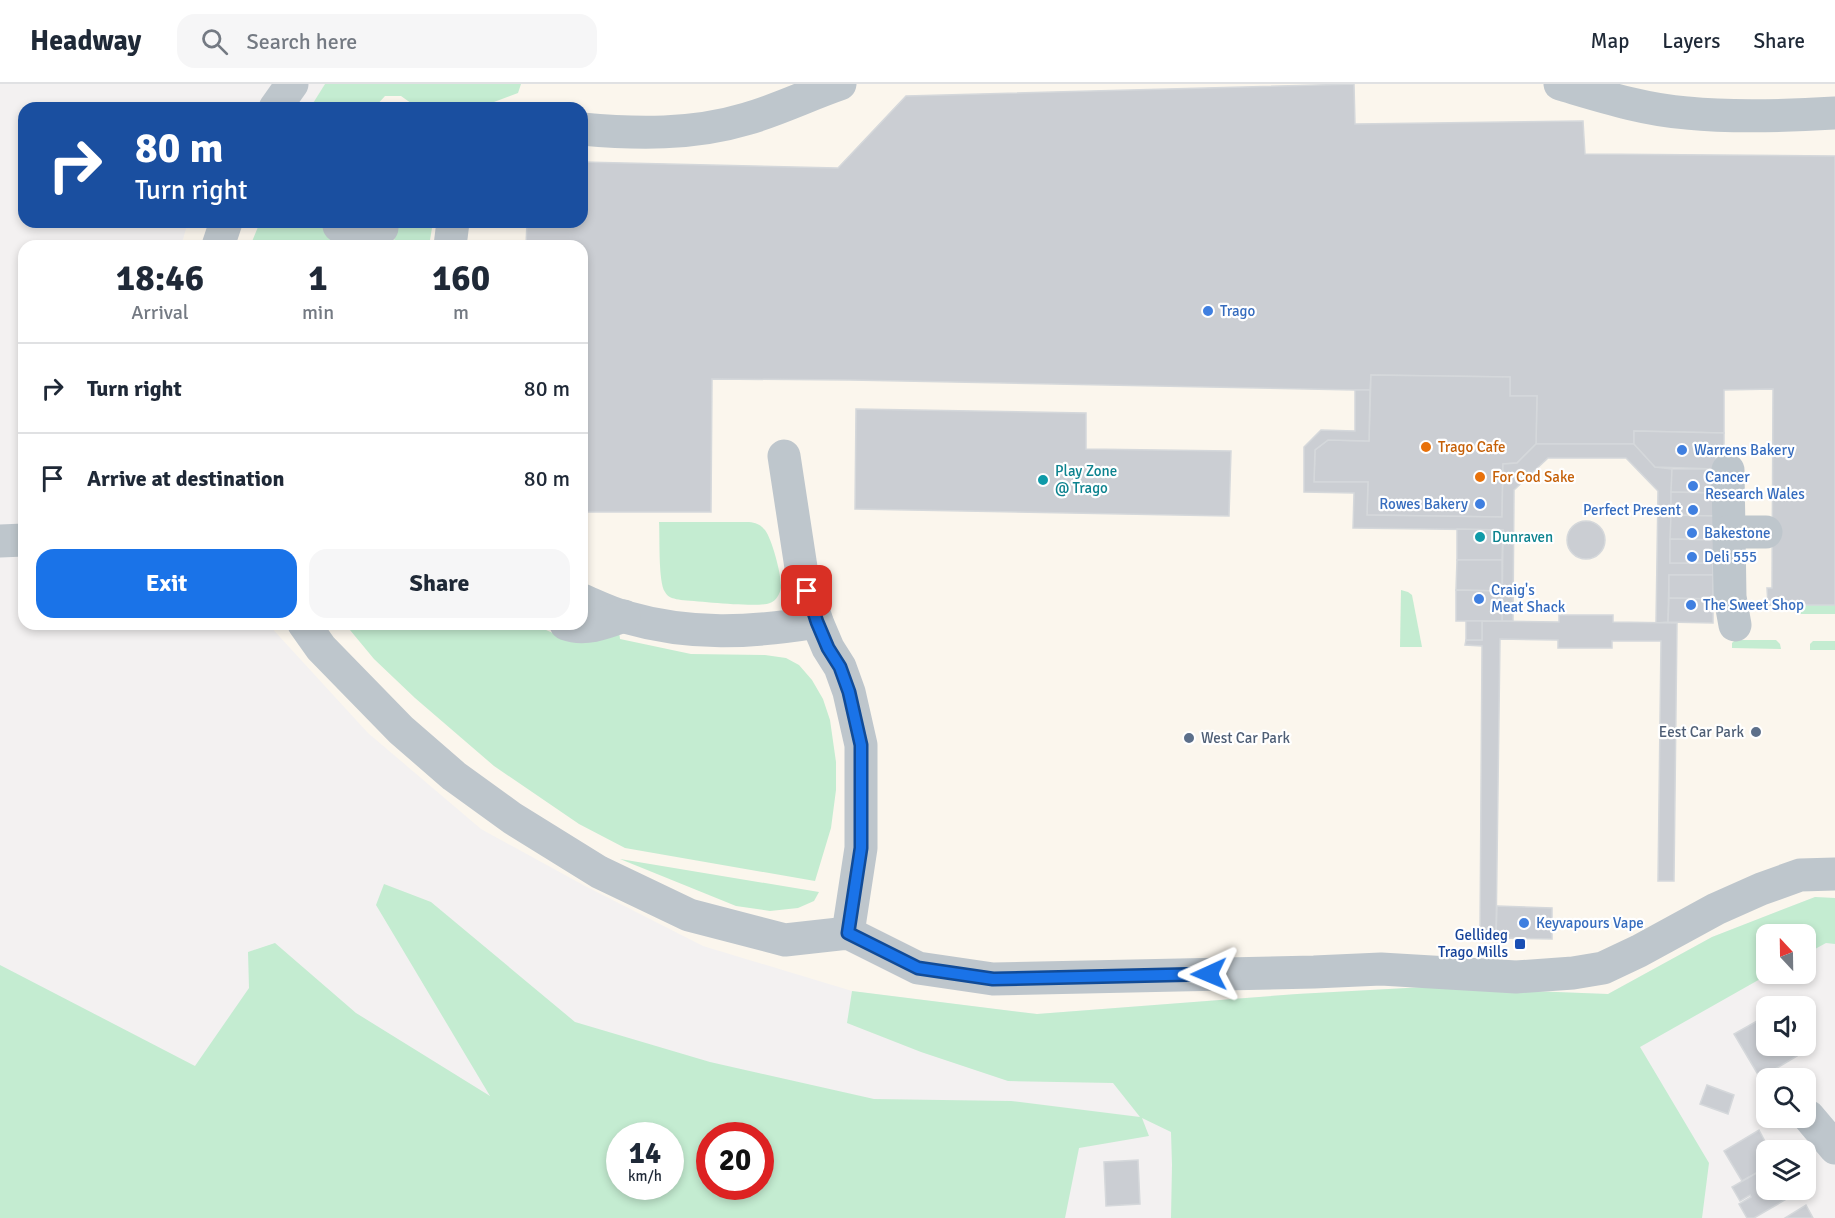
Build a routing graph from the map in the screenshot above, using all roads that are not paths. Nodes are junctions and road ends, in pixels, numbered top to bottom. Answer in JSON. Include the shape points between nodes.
{"nodes":[{"id":1,"x":272,"y":84,"type":"edge"},
{"id":2,"x":292,"y":84,"type":"edge"},
{"id":3,"x":840,"y":84,"type":"edge"},
{"id":4,"x":1560,"y":84,"type":"edge"},
{"id":5,"x":274,"y":102,"type":"edge"},
{"id":6,"x":278,"y":102,"type":"edge"},
{"id":7,"x":1835,"y":113,"type":"edge"},
{"id":8,"x":588,"y":129,"type":"edge"},
{"id":9,"x":353,"y":228,"type":"edge"},
{"id":10,"x":382,"y":232,"type":"edge"},
{"id":11,"x":784,"y":456,"type":"dead end"},
{"id":12,"x":1728,"y":470,"type":"dead end"},
{"id":13,"x":1728,"y":532,"type":"junction"},
{"id":14,"x":1766,"y":532,"type":"dead end"},
{"id":15,"x":18,"y":540,"type":"edge"},
{"id":16,"x":0,"y":541,"type":"edge"},
{"id":17,"x":588,"y":602,"type":"edge"},
{"id":18,"x":624,"y":616,"type":"junction"},
{"id":19,"x":817,"y":622,"type":"junction"},
{"id":20,"x":1735,"y":625,"type":"dead end"},
{"id":21,"x":588,"y":626,"type":"edge"},
{"id":22,"x":308,"y":630,"type":"edge"},
{"id":23,"x":1835,"y":874,"type":"edge"},
{"id":24,"x":848,"y":933,"type":"junction"},
{"id":25,"x":1816,"y":1125,"type":"edge"},
{"id":26,"x":1835,"y":1148,"type":"edge"}],
"edges":[{"from":1,"to":5,"type":"street"},
{"from":2,"to":6,"type":"street"},
{"from":3,"to":8,"type":"street","via":[[745,120],[711,127],[648,132]]},
{"from":4,"to":7,"type":"street","via":[[1636,105],[1684,113]]},
{"from":9,"to":10,"type":"street"},
{"from":11,"to":19,"type":"street","via":[[802,574]]},
{"from":12,"to":13,"type":"street"},
{"from":13,"to":14,"type":"street"},
{"from":13,"to":20,"type":"street"},
{"from":15,"to":16,"type":"street"},
{"from":17,"to":18,"type":"street"},
{"from":18,"to":19,"type":"street","via":[[666,627],[709,632],[743,632]]},
{"from":18,"to":21,"type":"street"},
{"from":19,"to":24,"type":"street","via":[[840,667],[861,745],[861,848]]},
{"from":22,"to":24,"type":"street","via":[[385,713],[454,776],[512,818],[599,872],[689,915],[785,940]]},
{"from":23,"to":24,"type":"street","via":[[1800,875],[1761,889],[1603,968],[1516,977],[1381,969],[993,979],[918,968]]},
{"from":25,"to":26,"type":"street"}]}
